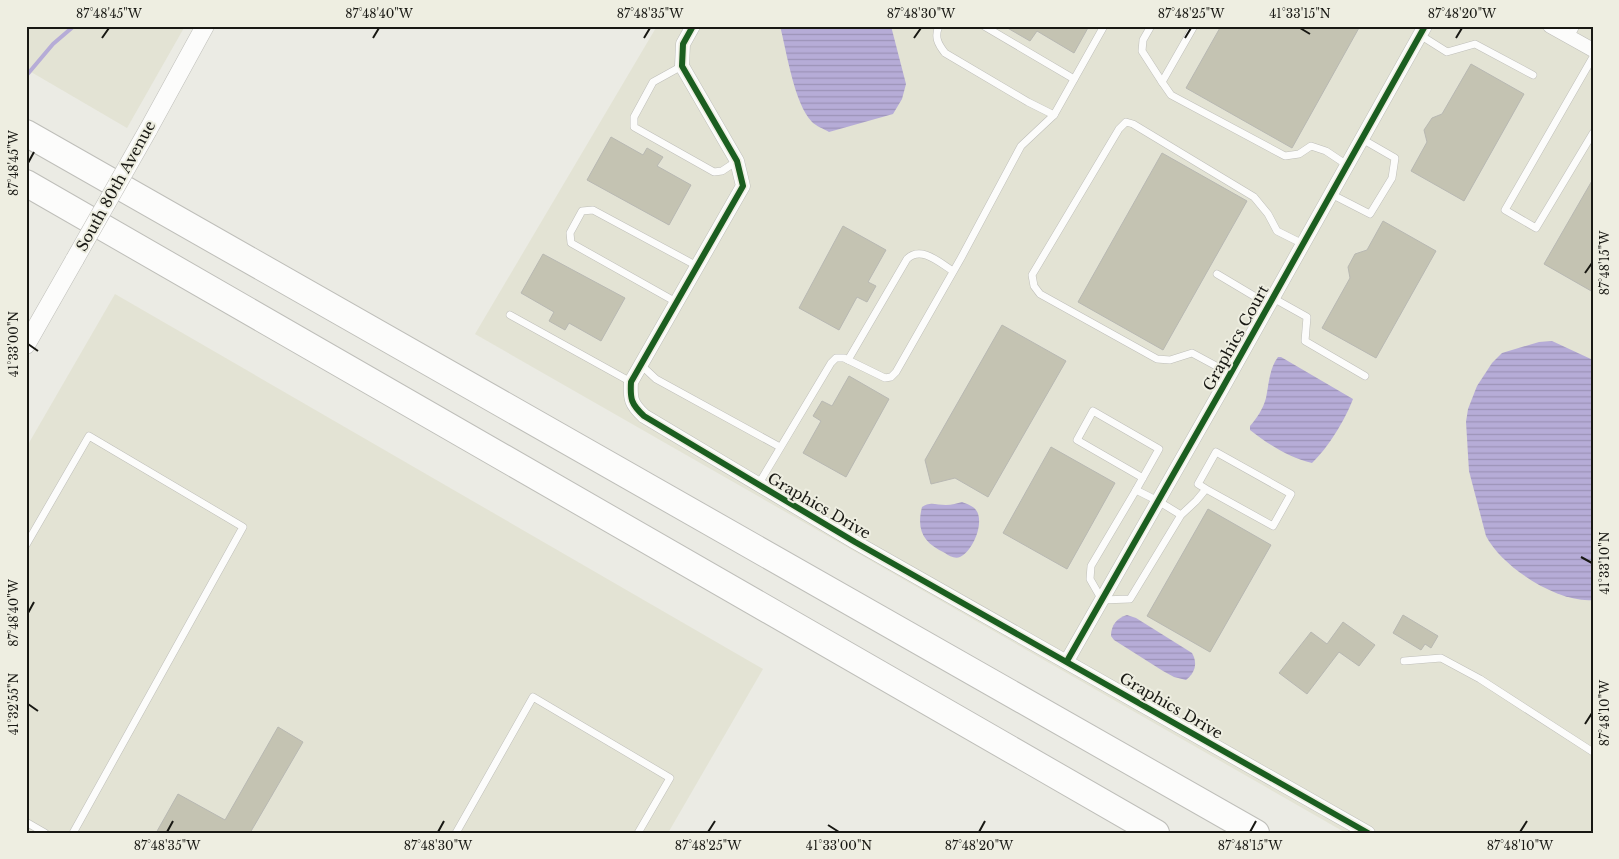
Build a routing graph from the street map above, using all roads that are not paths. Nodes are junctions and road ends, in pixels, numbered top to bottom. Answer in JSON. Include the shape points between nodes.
{"nodes":[{"id":1,"x":205,"y":26,"type":"edge"},
{"id":2,"x":693,"y":26,"type":"edge"},
{"id":3,"x":939,"y":26,"type":"edge"},
{"id":4,"x":984,"y":26,"type":"edge"},
{"id":5,"x":1104,"y":26,"type":"edge"},
{"id":6,"x":1151,"y":26,"type":"edge"},
{"id":7,"x":1194,"y":26,"type":"edge"},
{"id":8,"x":1550,"y":26,"type":"edge"},
{"id":9,"x":1423,"y":31,"type":"edge"},
{"id":10,"x":1573,"y":32,"type":"edge"},
{"id":11,"x":1593,"y":50,"type":"edge"},
{"id":12,"x":1593,"y":57,"type":"edge"},
{"id":13,"x":682,"y":66,"type":"junction"},
{"id":14,"x":1533,"y":75,"type":"dead end"},
{"id":15,"x":1074,"y":79,"type":"junction"},
{"id":16,"x":1162,"y":82,"type":"junction"},
{"id":17,"x":1054,"y":115,"type":"junction"},
{"id":18,"x":26,"y":128,"type":"edge"},
{"id":19,"x":26,"y":133,"type":"edge"},
{"id":20,"x":1593,"y":133,"type":"edge"},
{"id":21,"x":1362,"y":139,"type":"junction"},
{"id":22,"x":56,"y":150,"type":"junction"},
{"id":23,"x":737,"y":161,"type":"junction"},
{"id":24,"x":1347,"y":165,"type":"junction"},
{"id":25,"x":26,"y":183,"type":"edge"},
{"id":26,"x":1331,"y":194,"type":"junction"},
{"id":27,"x":1303,"y":244,"type":"junction"},
{"id":28,"x":697,"y":266,"type":"junction"},
{"id":29,"x":953,"y":271,"type":"junction"},
{"id":30,"x":1218,"y":274,"type":"dead end"},
{"id":31,"x":676,"y":302,"type":"junction"},
{"id":32,"x":1271,"y":302,"type":"junction"},
{"id":33,"x":510,"y":315,"type":"dead end"},
{"id":34,"x":26,"y":345,"type":"edge"},
{"id":35,"x":848,"y":360,"type":"junction"},
{"id":36,"x":641,"y":365,"type":"junction"},
{"id":37,"x":1231,"y":374,"type":"junction"},
{"id":38,"x":1365,"y":376,"type":"dead end"},
{"id":39,"x":631,"y":382,"type":"junction"},
{"id":40,"x":780,"y":447,"type":"junction"},
{"id":41,"x":1143,"y":478,"type":"junction"},
{"id":42,"x":758,"y":485,"type":"junction"},
{"id":43,"x":1206,"y":489,"type":"junction"},
{"id":44,"x":1136,"y":490,"type":"junction"},
{"id":45,"x":1158,"y":501,"type":"junction"},
{"id":46,"x":1181,"y":515,"type":"junction"},
{"id":47,"x":26,"y":545,"type":"edge"},
{"id":48,"x":1102,"y":600,"type":"junction"},
{"id":49,"x":1067,"y":661,"type":"junction"},
{"id":50,"x":1404,"y":661,"type":"dead end"},
{"id":51,"x":1593,"y":752,"type":"edge"},
{"id":52,"x":26,"y":822,"type":"edge"},
{"id":53,"x":45,"y":833,"type":"edge"},
{"id":54,"x":73,"y":833,"type":"edge"},
{"id":55,"x":456,"y":833,"type":"edge"},
{"id":56,"x":638,"y":833,"type":"edge"},
{"id":57,"x":1156,"y":833,"type":"edge"},
{"id":58,"x":1256,"y":833,"type":"edge"},
{"id":59,"x":1368,"y":833,"type":"edge"}],
"edges":[{"from":1,"to":34,"type":"street","name":"South 80th Avenue","bridge":true},
{"from":2,"to":13,"type":"street","via":[[683,44]]},
{"from":3,"to":17,"type":"lane","via":[[936,33],[938,44],[945,53]]},
{"from":4,"to":15,"type":"lane"},
{"from":5,"to":15,"type":"lane"},
{"from":6,"to":16,"type":"lane","via":[[1143,40],[1142,51]]},
{"from":7,"to":16,"type":"lane"},
{"from":8,"to":10,"type":"street"},
{"from":9,"to":14,"type":"lane","via":[[1447,52],[1475,44]]},
{"from":9,"to":21,"type":"street","name":"Graphics Court"},
{"from":10,"to":11,"type":"street"},
{"from":12,"to":20,"type":"lane","via":[[1505,210],[1536,228]]},
{"from":13,"to":23,"type":"street"},
{"from":13,"to":23,"type":"lane","via":[[653,82],[634,117],[634,127],[714,172],[722,171]]},
{"from":15,"to":17,"type":"lane"},
{"from":16,"to":24,"type":"lane","via":[[1171,95],[1285,156],[1299,154],[1310,146],[1326,151]]},
{"from":17,"to":29,"type":"lane","via":[[1021,146]]},
{"from":18,"to":22,"type":"highway"},
{"from":19,"to":22,"type":"highway"},
{"from":21,"to":24,"type":"street","name":"Graphics Court"},
{"from":21,"to":26,"type":"lane","via":[[1394,158],[1392,178],[1370,214]]},
{"from":22,"to":58,"type":"highway"},
{"from":23,"to":28,"type":"street","via":[[742,186]]},
{"from":24,"to":26,"type":"street","name":"Graphics Court"},
{"from":25,"to":57,"type":"highway"},
{"from":26,"to":27,"type":"street","name":"Graphics Court"},
{"from":27,"to":32,"type":"street","name":"Graphics Court"},
{"from":27,"to":37,"type":"lane","via":[[1277,231],[1254,197],[1126,122],[1032,275],[1040,294],[1156,359],[1170,360],[1192,353]]},
{"from":28,"to":31,"type":"street"},
{"from":28,"to":31,"type":"lane","via":[[592,210],[582,210],[570,233],[571,243]]},
{"from":29,"to":35,"type":"lane","via":[[904,360],[891,377],[885,378]]},
{"from":29,"to":35,"type":"lane","via":[[931,257],[918,252],[912,254]]},
{"from":30,"to":32,"type":"lane"},
{"from":31,"to":36,"type":"street"},
{"from":32,"to":37,"type":"street","name":"Graphics Court"},
{"from":32,"to":38,"type":"lane","via":[[1307,317],[1305,341]]},
{"from":33,"to":39,"type":"lane"},
{"from":35,"to":40,"type":"lane","via":[[836,358],[831,363]]},
{"from":36,"to":39,"type":"street"},
{"from":36,"to":40,"type":"lane","via":[[656,379]]},
{"from":37,"to":45,"type":"street","name":"Graphics Court"},
{"from":39,"to":42,"type":"street","name":"Graphics Drive","via":[[632,403],[644,416]]},
{"from":40,"to":42,"type":"lane"},
{"from":41,"to":41,"type":"lane","via":[[1159,449],[1093,411],[1077,440]]},
{"from":41,"to":44,"type":"lane"},
{"from":42,"to":49,"type":"street","name":"Graphics Drive"},
{"from":43,"to":43,"type":"lane","via":[[1273,526],[1291,494],[1216,452],[1198,484]]},
{"from":43,"to":46,"type":"lane"},
{"from":44,"to":45,"type":"lane"},
{"from":44,"to":48,"type":"lane","via":[[1091,566],[1090,579]]},
{"from":45,"to":46,"type":"lane"},
{"from":45,"to":48,"type":"street","name":"Graphics Court"},
{"from":46,"to":48,"type":"lane","via":[[1130,599]]},
{"from":47,"to":54,"type":"lane","via":[[89,436],[243,527]]},
{"from":48,"to":49,"type":"street","name":"Graphics Court"},
{"from":49,"to":59,"type":"street","name":"Graphics Drive"},
{"from":50,"to":51,"type":"lane","via":[[1441,658],[1480,679]]},
{"from":52,"to":53,"type":"lane"},
{"from":55,"to":56,"type":"lane","via":[[533,697],[670,778]]}]}
